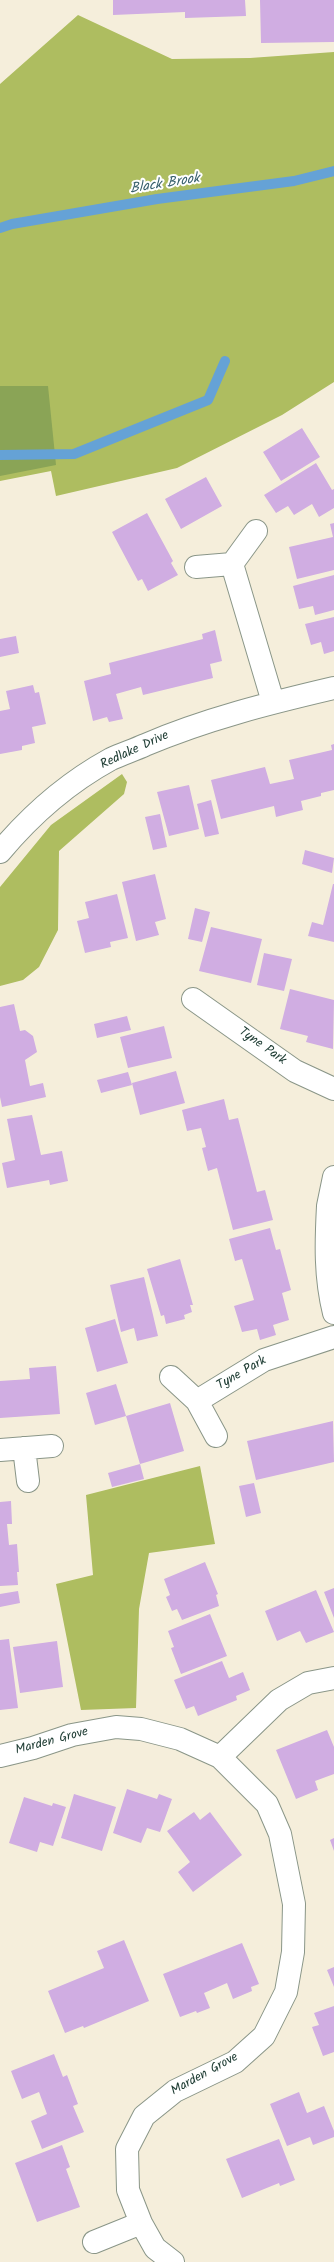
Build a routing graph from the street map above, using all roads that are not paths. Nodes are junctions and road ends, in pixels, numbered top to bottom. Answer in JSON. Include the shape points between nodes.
{"nodes":[{"id":1,"x":256,"y":531,"type":"dead end"},
{"id":2,"x":232,"y":564,"type":"junction"},
{"id":3,"x":196,"y":567,"type":"dead end"},
{"id":4,"x":334,"y":688,"type":"edge"},
{"id":5,"x":273,"y":702,"type":"junction"},
{"id":6,"x":0,"y":852,"type":"edge"},
{"id":7,"x":193,"y":999,"type":"dead end"},
{"id":8,"x":334,"y":1089,"type":"edge"},
{"id":9,"x":334,"y":1177,"type":"edge"},
{"id":10,"x":331,"y":1207,"type":"edge"},
{"id":11,"x":334,"y":1313,"type":"edge"},
{"id":12,"x":334,"y":1337,"type":"edge"},
{"id":13,"x":171,"y":1377,"type":"dead end"},
{"id":14,"x":197,"y":1401,"type":"junction"},
{"id":15,"x":216,"y":1436,"type":"dead end"},
{"id":16,"x":52,"y":1446,"type":"dead end"},
{"id":17,"x":24,"y":1448,"type":"junction"},
{"id":18,"x":0,"y":1450,"type":"edge"},
{"id":19,"x":28,"y":1481,"type":"dead end"},
{"id":20,"x":334,"y":1678,"type":"edge"},
{"id":21,"x":0,"y":1756,"type":"edge"},
{"id":22,"x":220,"y":1757,"type":"junction"},
{"id":23,"x":141,"y":2223,"type":"junction"},
{"id":24,"x":94,"y":2242,"type":"dead end"},
{"id":25,"x":173,"y":2262,"type":"edge"}],
"edges":[{"from":1,"to":2,"type":"street"},
{"from":2,"to":3,"type":"street"},
{"from":2,"to":5,"type":"street"},
{"from":4,"to":5,"type":"street","name":"Redlake Drive"},
{"from":5,"to":6,"type":"street","name":"Redlake Drive","via":[[178,731],[112,759],[63,791],[16,833]]},
{"from":7,"to":8,"type":"street","name":"Tyne Park","via":[[295,1071]]},
{"from":9,"to":10,"type":"street"},
{"from":10,"to":11,"type":"street","via":[[326,1252],[328,1288]]},
{"from":12,"to":14,"type":"street","name":"Tyne Park","via":[[264,1360]]},
{"from":13,"to":14,"type":"street"},
{"from":14,"to":15,"type":"street"},
{"from":16,"to":17,"type":"street"},
{"from":17,"to":18,"type":"street"},
{"from":17,"to":19,"type":"street"},
{"from":20,"to":22,"type":"street","via":[[308,1683],[279,1700]]},
{"from":21,"to":22,"type":"street","name":"Marden Grove","via":[[72,1735],[116,1727],[141,1729],[180,1739]]},
{"from":22,"to":23,"type":"street","name":"Marden Grove","via":[[267,1804],[280,1834],[294,1904],[293,1952],[286,1992],[264,2036],[235,2062],[175,2091],[144,2116],[127,2149],[128,2190]]},
{"from":23,"to":24,"type":"street"},
{"from":23,"to":25,"type":"street","name":"Marden Grove","via":[[156,2248]]}]}
